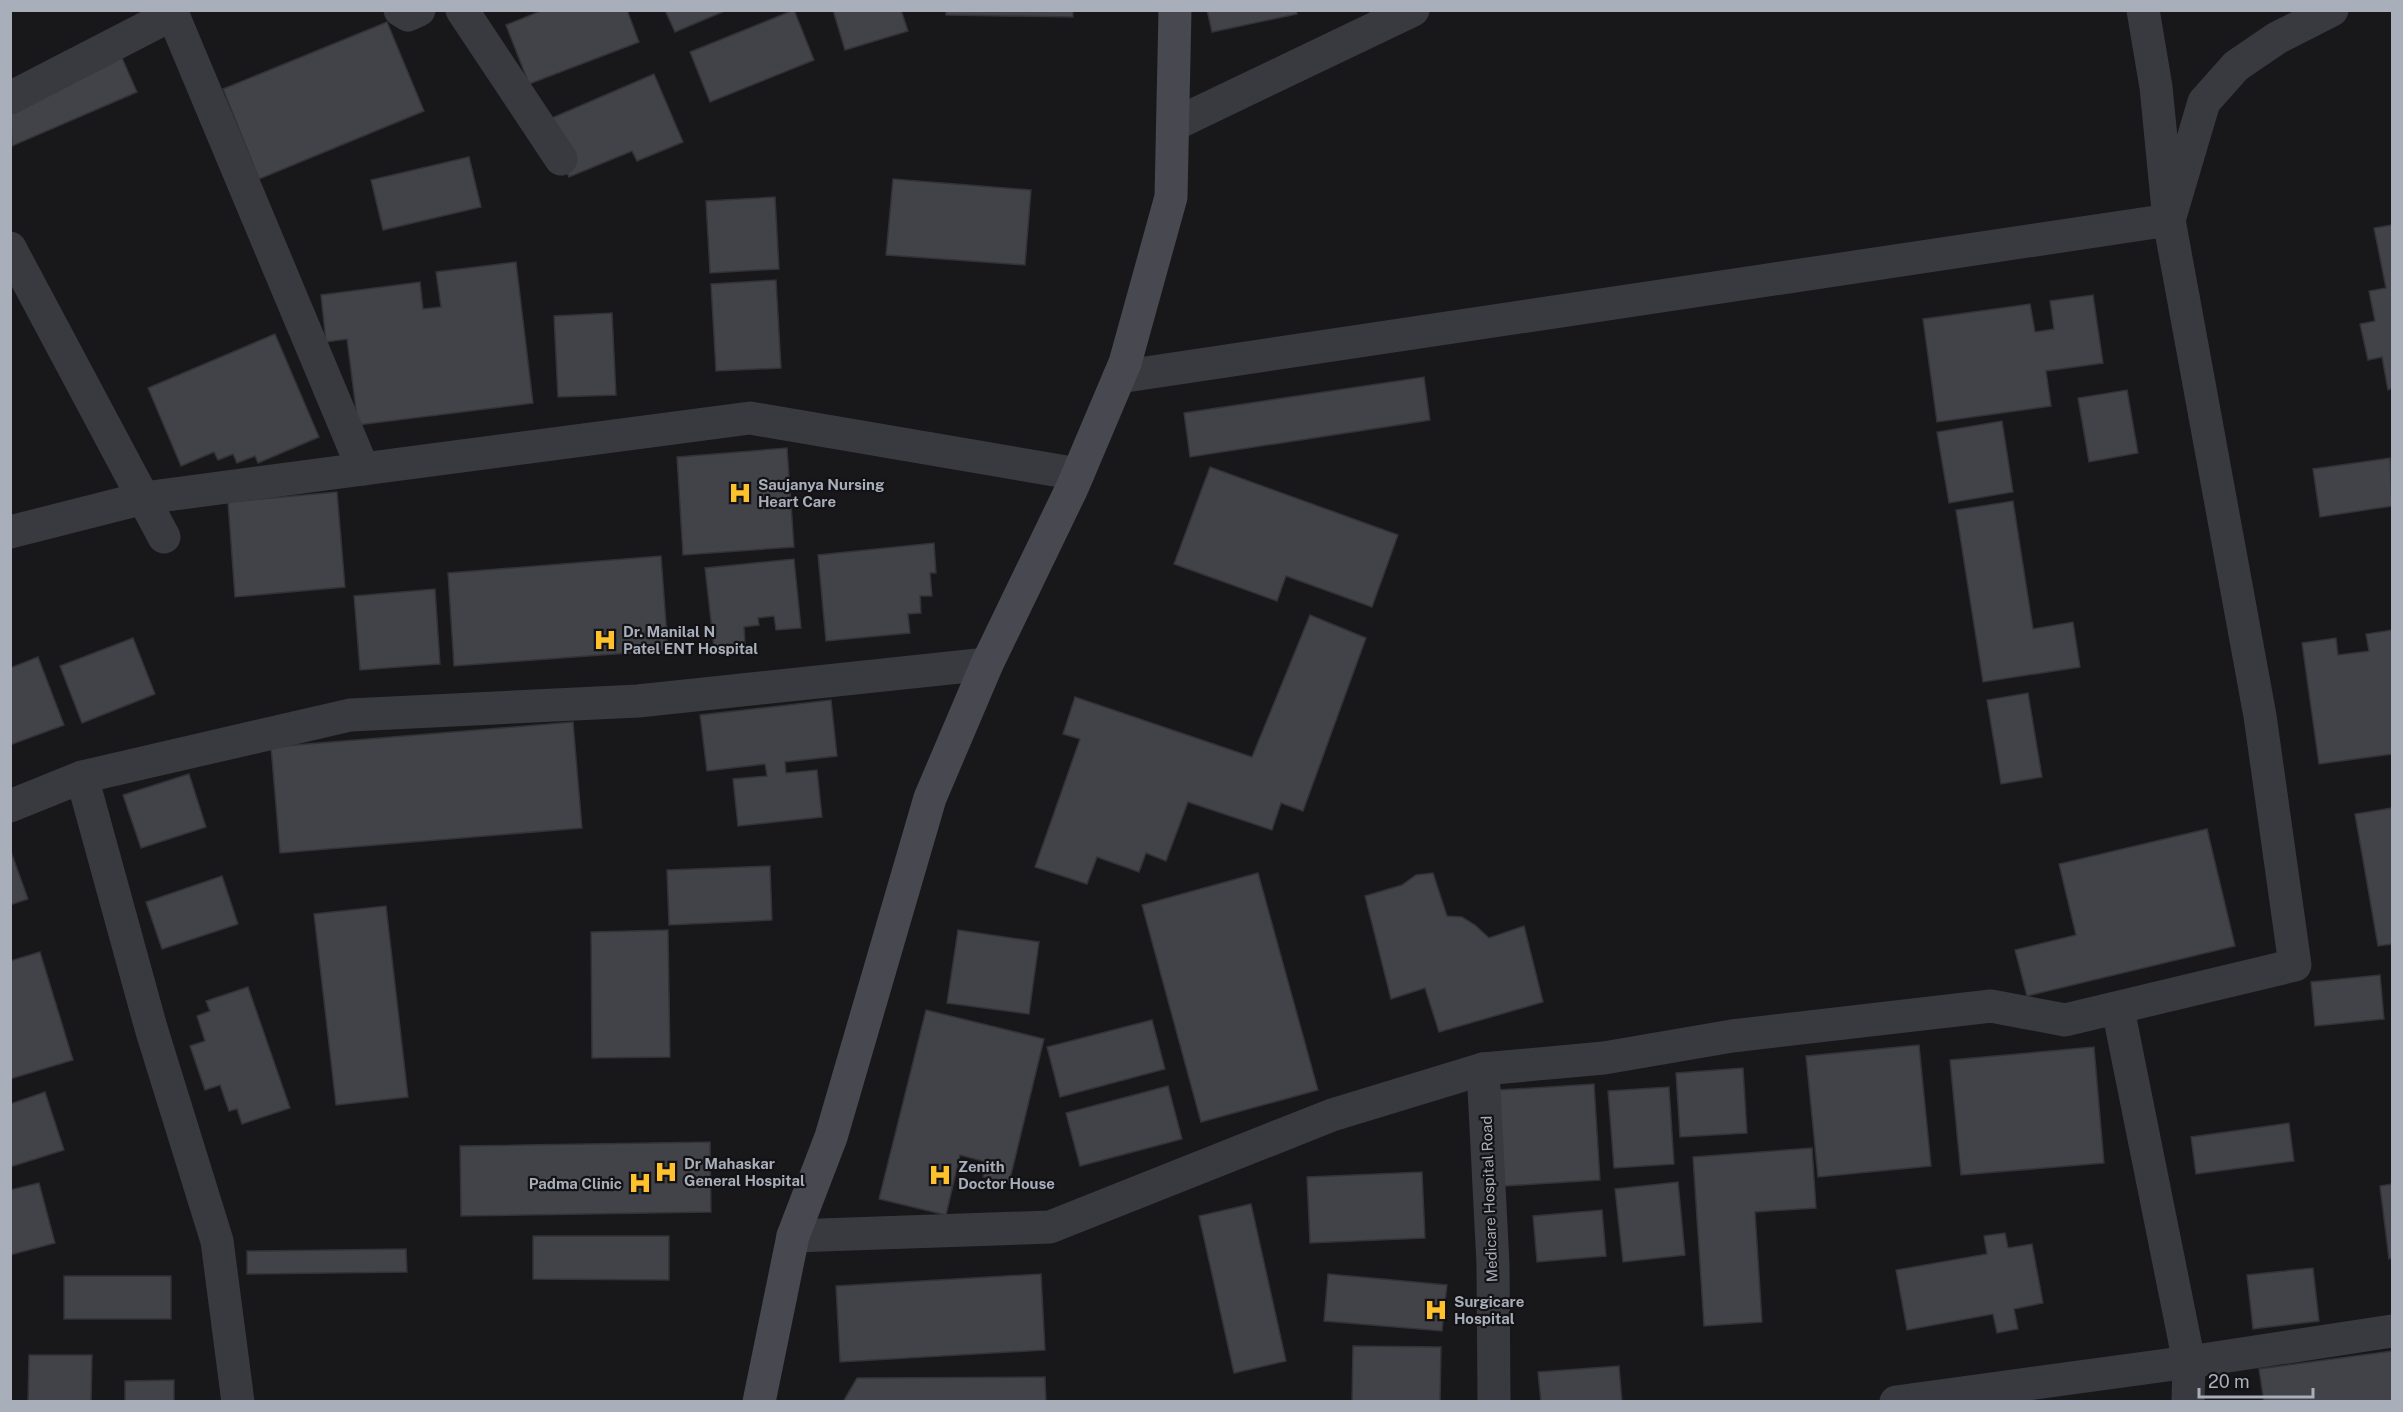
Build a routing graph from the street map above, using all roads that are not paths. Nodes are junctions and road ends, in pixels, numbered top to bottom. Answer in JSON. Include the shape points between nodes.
{"nodes":[{"id":1,"x":400,"y":10,"type":"edge"},
{"id":2,"x":419,"y":10,"type":"edge"},
{"id":3,"x":462,"y":10,"type":"edge"},
{"id":4,"x":1175,"y":10,"type":"edge"},
{"id":5,"x":1413,"y":10,"type":"edge"},
{"id":6,"x":2143,"y":10,"type":"edge"},
{"id":7,"x":2332,"y":10,"type":"edge"},
{"id":8,"x":171,"y":13,"type":"edge"},
{"id":9,"x":10,"y":98,"type":"edge"},
{"id":10,"x":1173,"y":125,"type":"junction"},
{"id":11,"x":561,"y":159,"type":"dead end"},
{"id":12,"x":2169,"y":220,"type":"junction"},
{"id":13,"x":10,"y":248,"type":"edge"},
{"id":14,"x":1119,"y":377,"type":"junction"},
{"id":15,"x":363,"y":469,"type":"junction"},
{"id":16,"x":1078,"y":474,"type":"junction"},
{"id":17,"x":144,"y":498,"type":"junction"},
{"id":18,"x":10,"y":532,"type":"edge"},
{"id":19,"x":164,"y":537,"type":"dead end"},
{"id":20,"x":987,"y":664,"type":"junction"},
{"id":21,"x":82,"y":777,"type":"junction"},
{"id":22,"x":10,"y":806,"type":"edge"},
{"id":23,"x":2118,"y":1009,"type":"junction"},
{"id":24,"x":1483,"y":1069,"type":"junction"},
{"id":25,"x":793,"y":1236,"type":"junction"},
{"id":26,"x":2392,"y":1331,"type":"edge"},
{"id":27,"x":2189,"y":1362,"type":"junction"},
{"id":28,"x":238,"y":1401,"type":"edge"},
{"id":29,"x":759,"y":1401,"type":"edge"},
{"id":30,"x":1494,"y":1401,"type":"edge"},
{"id":31,"x":1896,"y":1401,"type":"edge"},
{"id":32,"x":2188,"y":1401,"type":"edge"}],
"edges":[{"from":1,"to":2,"type":"street","via":[[408,15]]},
{"from":3,"to":11,"type":"street"},
{"from":4,"to":10,"type":"street"},
{"from":5,"to":10,"type":"street"},
{"from":6,"to":12,"type":"street","via":[[2156,87]]},
{"from":7,"to":12,"type":"street","via":[[2277,38],[2236,66],[2204,102]]},
{"from":8,"to":9,"type":"street"},
{"from":8,"to":15,"type":"street"},
{"from":10,"to":14,"type":"street","via":[[1171,197]]},
{"from":12,"to":14,"type":"street"},
{"from":12,"to":23,"type":"street","via":[[2260,716],[2295,965]]},
{"from":13,"to":17,"type":"street"},
{"from":14,"to":16,"type":"street"},
{"from":15,"to":16,"type":"street","via":[[750,418]]},
{"from":15,"to":17,"type":"street"},
{"from":16,"to":20,"type":"street"},
{"from":17,"to":18,"type":"street"},
{"from":17,"to":19,"type":"street"},
{"from":20,"to":21,"type":"street","via":[[638,701],[350,715]]},
{"from":20,"to":25,"type":"street","via":[[930,798],[831,1137]]},
{"from":21,"to":22,"type":"street"},
{"from":21,"to":28,"type":"street","via":[[151,1028],[217,1241]]},
{"from":23,"to":24,"type":"street","via":[[2065,1020],[1991,1006],[1732,1036],[1604,1058]]},
{"from":23,"to":27,"type":"street"},
{"from":24,"to":25,"type":"street","via":[[1332,1114],[1050,1227]]},
{"from":24,"to":30,"type":"street","name":"Medicare Hospital Road"},
{"from":25,"to":29,"type":"street"},
{"from":26,"to":27,"type":"street"},
{"from":27,"to":31,"type":"street"},
{"from":27,"to":32,"type":"street"}]}
